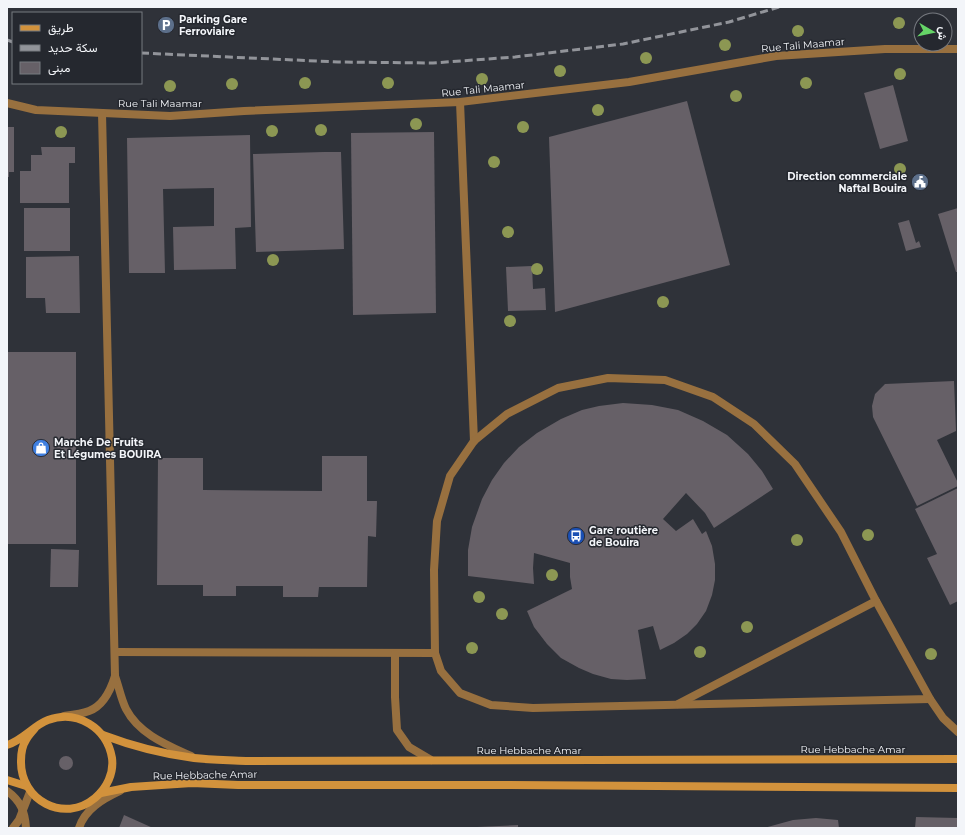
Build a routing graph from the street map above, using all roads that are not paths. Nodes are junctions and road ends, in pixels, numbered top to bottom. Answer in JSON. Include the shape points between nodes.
{"nodes":[{"id":1,"x":958,"y":49,"type":"edge"},
{"id":2,"x":460,"y":102,"type":"junction"},
{"id":3,"x":7,"y":103,"type":"edge"},
{"id":4,"x":102,"y":113,"type":"junction"},
{"id":5,"x":474,"y":441,"type":"junction"},
{"id":6,"x":876,"y":600,"type":"junction"},
{"id":7,"x":115,"y":652,"type":"junction"},
{"id":8,"x":435,"y":653,"type":"junction"},
{"id":9,"x":395,"y":654,"type":"junction"},
{"id":10,"x":115,"y":676,"type":"junction"},
{"id":11,"x":930,"y":699,"type":"junction"},
{"id":12,"x":676,"y":706,"type":"junction"},
{"id":13,"x":62,"y":716,"type":"junction"},
{"id":14,"x":35,"y":728,"type":"junction"},
{"id":15,"x":958,"y":732,"type":"edge"},
{"id":16,"x":103,"y":735,"type":"junction"},
{"id":17,"x":7,"y":745,"type":"edge"},
{"id":18,"x":194,"y":758,"type":"junction"},
{"id":19,"x":958,"y":759,"type":"edge"},
{"id":20,"x":431,"y":760,"type":"junction"},
{"id":21,"x":7,"y":780,"type":"edge"},
{"id":22,"x":127,"y":788,"type":"junction"},
{"id":23,"x":958,"y":788,"type":"edge"},
{"id":24,"x":28,"y":789,"type":"junction"},
{"id":25,"x":7,"y":791,"type":"edge"},
{"id":26,"x":102,"y":793,"type":"junction"},
{"id":27,"x":90,"y":803,"type":"junction"},
{"id":28,"x":23,"y":809,"type":"junction"},
{"id":29,"x":80,"y":826,"type":"edge"},
{"id":30,"x":13,"y":828,"type":"edge"},
{"id":31,"x":26,"y":828,"type":"edge"}],
"edges":[{"from":1,"to":2,"type":"street","name":"Rue Tali Maamar","via":[[885,49],[776,56],[629,82]]},
{"from":2,"to":4,"type":"street","name":"Rue Tali Maamar","via":[[170,116]]},
{"from":2,"to":5,"type":"street"},
{"from":3,"to":4,"type":"street","name":"Rue Tali Maamar","via":[[36,110]]},
{"from":4,"to":7,"type":"street"},
{"from":5,"to":6,"type":"street","via":[[507,414],[558,388],[608,378],[664,380],[714,398],[754,424],[795,464],[841,532]]},
{"from":5,"to":8,"type":"street","via":[[450,476],[437,521],[434,570]]},
{"from":6,"to":11,"type":"street"},
{"from":6,"to":12,"type":"street"},
{"from":7,"to":9,"type":"street"},
{"from":7,"to":10,"type":"street"},
{"from":8,"to":9,"type":"street"},
{"from":8,"to":12,"type":"street","via":[[441,670],[460,692],[492,705],[533,708]]},
{"from":9,"to":20,"type":"street","via":[[397,730],[409,747]]},
{"from":10,"to":13,"type":"street","via":[[112,688],[90,711]]},
{"from":10,"to":18,"type":"street","via":[[126,709],[139,726],[158,741]]},
{"from":11,"to":12,"type":"street"},
{"from":11,"to":15,"type":"street","via":[[943,718]]},
{"from":13,"to":14,"type":"main road","via":[[48,720]]},
{"from":13,"to":16,"type":"main road","via":[[78,718],[92,724]]},
{"from":14,"to":17,"type":"main road"},
{"from":14,"to":24,"type":"main road","via":[[25,740],[21,755],[20,771]]},
{"from":16,"to":18,"type":"main road","name":"Rue Hebbache Amar","via":[[126,744]]},
{"from":16,"to":26,"type":"main road","via":[[110,749],[113,764]]},
{"from":18,"to":20,"type":"main road","name":"Rue Hebbache Amar","via":[[246,761]]},
{"from":19,"to":20,"type":"main road","name":"Rue Hebbache Amar"},
{"from":21,"to":24,"type":"main road"},
{"from":22,"to":23,"type":"main road","name":"Rue Hebbache Amar","via":[[192,783]]},
{"from":22,"to":26,"type":"main road","name":"Rue Hebbache Amar"},
{"from":22,"to":29,"type":"street","via":[[105,798],[92,808]]},
{"from":24,"to":27,"type":"main road","via":[[40,801],[51,807],[78,808]]},
{"from":24,"to":28,"type":"street"},
{"from":25,"to":28,"type":"street","via":[[19,800]]},
{"from":26,"to":27,"type":"main road"},
{"from":27,"to":29,"type":"street"},
{"from":28,"to":30,"type":"street"},
{"from":28,"to":31,"type":"street"}]}
